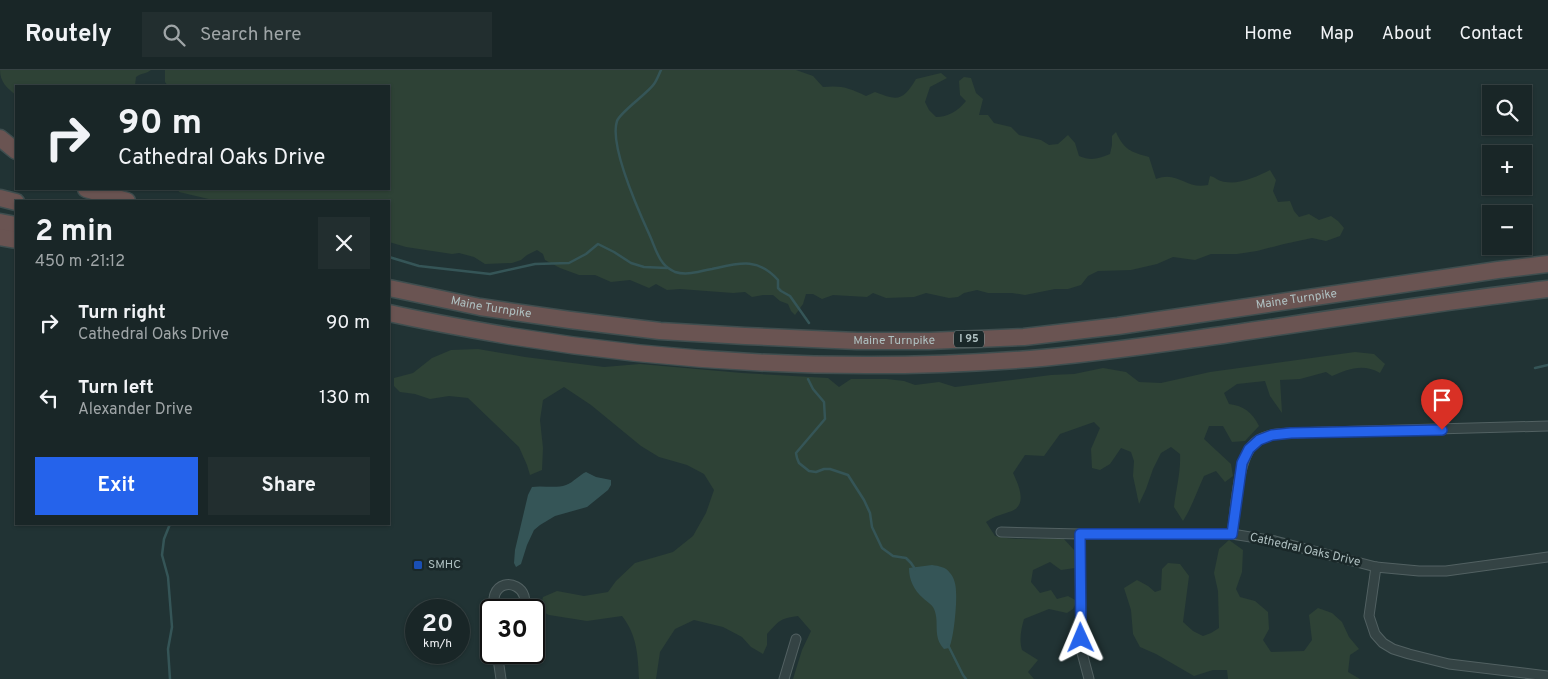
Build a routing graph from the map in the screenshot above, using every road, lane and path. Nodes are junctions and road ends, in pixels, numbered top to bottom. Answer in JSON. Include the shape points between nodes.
{"nodes":[{"id":1,"x":0,"y":138,"type":"edge"},
{"id":2,"x":15,"y":150,"type":"edge"},
{"id":3,"x":89,"y":190,"type":"edge"},
{"id":4,"x":0,"y":198,"type":"edge"},
{"id":5,"x":124,"y":200,"type":"edge"},
{"id":6,"x":15,"y":202,"type":"edge"},
{"id":7,"x":0,"y":222,"type":"edge"},
{"id":8,"x":15,"y":226,"type":"edge"},
{"id":9,"x":0,"y":237,"type":"edge"},
{"id":10,"x":15,"y":240,"type":"edge"},
{"id":11,"x":1548,"y":264,"type":"edge"},
{"id":12,"x":390,"y":288,"type":"edge"},
{"id":13,"x":1548,"y":289,"type":"edge"},
{"id":14,"x":390,"y":313,"type":"edge"},
{"id":15,"x":1548,"y":426,"type":"edge"},
{"id":16,"x":1001,"y":532,"type":"dead end"},
{"id":17,"x":1080,"y":534,"type":"junction"},
{"id":18,"x":1232,"y":534,"type":"junction"},
{"id":19,"x":1548,"y":557,"type":"edge"},
{"id":20,"x":1376,"y":567,"type":"junction"},
{"id":21,"x":495,"y":599,"type":"edge"},
{"id":22,"x":524,"y":599,"type":"edge"},
{"id":23,"x":796,"y":639,"type":"dead end"},
{"id":24,"x":498,"y":664,"type":"edge"},
{"id":25,"x":1548,"y":676,"type":"edge"},
{"id":26,"x":501,"y":679,"type":"edge"},
{"id":27,"x":784,"y":679,"type":"edge"},
{"id":28,"x":1089,"y":679,"type":"edge"}],
"edges":[{"from":1,"to":2,"type":"highway"},
{"from":3,"to":5,"type":"highway"},
{"from":4,"to":6,"type":"highway"},
{"from":7,"to":8,"type":"highway"},
{"from":9,"to":10,"type":"highway"},
{"from":11,"to":12,"type":"highway","name":"Maine Turnpike","number":"I 95","via":[[1118,326],[1024,337],[929,341],[858,341],[660,331],[480,307]]},
{"from":13,"to":14,"type":"highway","name":"Maine Turnpike","number":"I 95","via":[[1126,349],[937,364],[750,363],[659,356],[570,346]]},
{"from":15,"to":18,"type":"street","via":[[1291,433],[1264,437],[1249,449],[1242,463]]},
{"from":16,"to":17,"type":"street","name":"Cathedral Oaks Drive"},
{"from":17,"to":18,"type":"street","name":"Cathedral Oaks Drive"},
{"from":17,"to":28,"type":"street","via":[[1081,649]]},
{"from":18,"to":20,"type":"street","name":"Cathedral Oaks Drive","via":[[1275,541]]},
{"from":19,"to":20,"type":"street","name":"Cathedral Oaks Drive","via":[[1446,571]]},
{"from":20,"to":25,"type":"street","via":[[1369,616],[1375,634],[1383,643],[1409,654],[1449,664]]},
{"from":21,"to":22,"type":"street","via":[[495,594],[505,585],[516,586]]},
{"from":23,"to":27,"type":"street"},
{"from":24,"to":26,"type":"street"}]}
